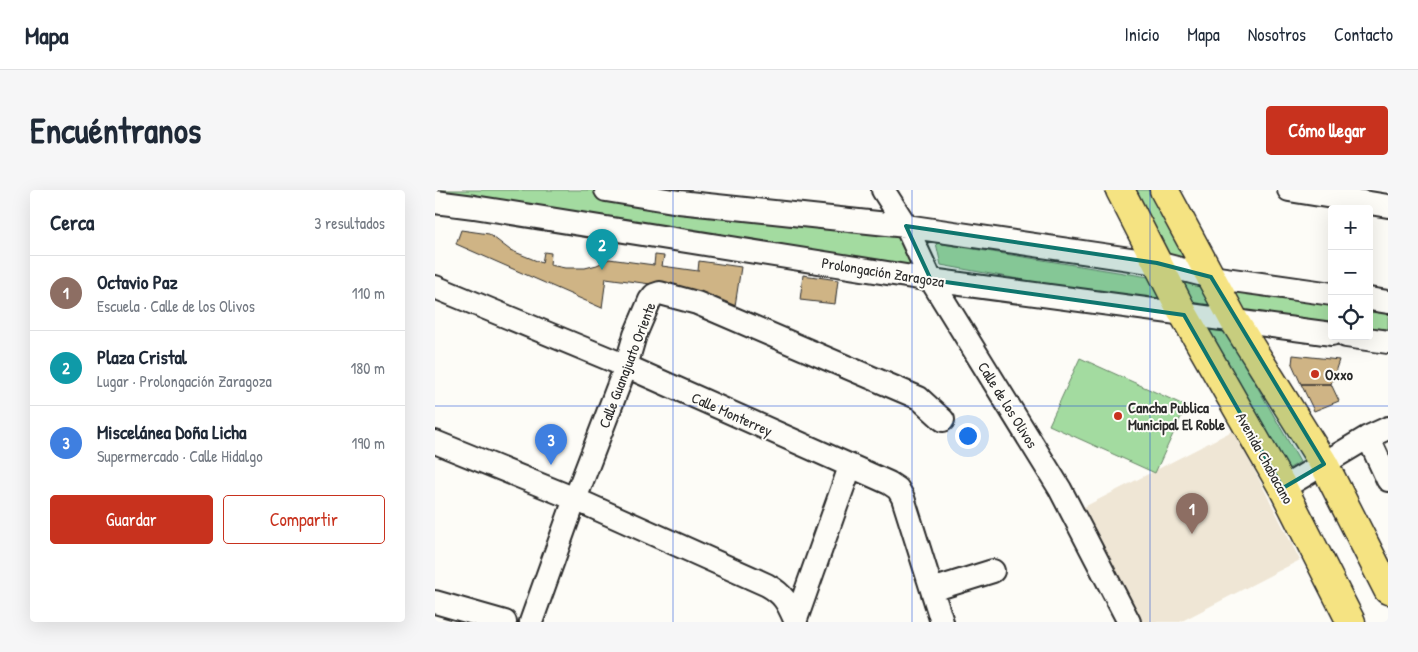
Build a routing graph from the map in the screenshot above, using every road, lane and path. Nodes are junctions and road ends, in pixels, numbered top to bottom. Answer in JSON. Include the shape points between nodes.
{"nodes":[{"id":1,"x":606,"y":190,"type":"edge"},
{"id":2,"x":883,"y":190,"type":"edge"},
{"id":3,"x":1120,"y":190,"type":"edge"},
{"id":4,"x":1164,"y":190,"type":"edge"},
{"id":5,"x":1289,"y":190,"type":"edge"},
{"id":6,"x":1380,"y":200,"type":"edge"},
{"id":7,"x":435,"y":202,"type":"edge"},
{"id":8,"x":905,"y":226,"type":"junction"},
{"id":9,"x":1157,"y":263,"type":"junction"},
{"id":10,"x":1211,"y":277,"type":"junction"},
{"id":11,"x":931,"y":280,"type":"junction"},
{"id":12,"x":435,"y":288,"type":"edge"},
{"id":13,"x":1328,"y":293,"type":"edge"},
{"id":14,"x":1373,"y":300,"type":"edge"},
{"id":15,"x":1388,"y":302,"type":"edge"},
{"id":16,"x":1185,"y":315,"type":"junction"},
{"id":17,"x":1235,"y":322,"type":"junction"},
{"id":18,"x":1328,"y":334,"type":"edge"},
{"id":19,"x":1373,"y":340,"type":"edge"},
{"id":20,"x":1388,"y":342,"type":"edge"},
{"id":21,"x":626,"y":366,"type":"junction"},
{"id":22,"x":943,"y":420,"type":"dead end"},
{"id":23,"x":1378,"y":432,"type":"edge"},
{"id":24,"x":438,"y":447,"type":"edge"},
{"id":25,"x":1323,"y":464,"type":"junction"},
{"id":26,"x":850,"y":467,"type":"junction"},
{"id":27,"x":1388,"y":480,"type":"edge"},
{"id":28,"x":1283,"y":488,"type":"junction"},
{"id":29,"x":575,"y":499,"type":"junction"},
{"id":30,"x":993,"y":571,"type":"dead end"},
{"id":31,"x":932,"y":590,"type":"junction"},
{"id":32,"x":1388,"y":590,"type":"edge"},
{"id":33,"x":435,"y":602,"type":"edge"},
{"id":34,"x":505,"y":622,"type":"edge"},
{"id":35,"x":531,"y":622,"type":"edge"},
{"id":36,"x":795,"y":622,"type":"edge"},
{"id":37,"x":942,"y":622,"type":"edge"},
{"id":38,"x":1129,"y":622,"type":"edge"},
{"id":39,"x":1351,"y":622,"type":"edge"}],
"edges":[{"from":1,"to":8,"type":"street","via":[[679,202]]},
{"from":2,"to":8,"type":"street","name":"Calle de los Olivos"},
{"from":3,"to":9,"type":"main road","name":"Avenida Chabacano"},
{"from":4,"to":10,"type":"main road"},
{"from":5,"to":6,"type":"street"},
{"from":7,"to":11,"type":"street","name":"Prolongación Zaragoza"},
{"from":8,"to":9,"type":"street"},
{"from":8,"to":11,"type":"street","name":"Calle de los Olivos"},
{"from":9,"to":10,"type":"street"},
{"from":9,"to":16,"type":"main road","name":"Avenida Chabacano"},
{"from":10,"to":13,"type":"street"},
{"from":10,"to":17,"type":"main road"},
{"from":11,"to":16,"type":"street","name":"Prolongación Zaragoza"},
{"from":11,"to":38,"type":"street","name":"Calle de los Olivos","via":[[1060,489]]},
{"from":12,"to":21,"type":"street","name":"Calle Monterrey"},
{"from":14,"to":15,"type":"street"},
{"from":16,"to":17,"type":"street","name":"Prolongación Zaragoza"},
{"from":16,"to":28,"type":"main road","name":"Avenida Chabacano"},
{"from":17,"to":18,"type":"street","name":"Prolongación Zaragoza"},
{"from":17,"to":25,"type":"main road"},
{"from":19,"to":20,"type":"street"},
{"from":21,"to":22,"type":"street","name":"Calle Guanajuato Oriente","via":[[650,300],[660,293],[697,303],[919,398]]},
{"from":21,"to":26,"type":"street","name":"Calle Monterrey"},
{"from":21,"to":29,"type":"street","name":"Calle Guanajuato Oriente"},
{"from":23,"to":25,"type":"street"},
{"from":23,"to":27,"type":"street"},
{"from":24,"to":29,"type":"street"},
{"from":25,"to":28,"type":"street"},
{"from":25,"to":32,"type":"main road"},
{"from":26,"to":31,"type":"street","name":"Calle Monterrey","via":[[898,489]]},
{"from":26,"to":36,"type":"street"},
{"from":28,"to":39,"type":"main road","name":"Avenida Chabacano"},
{"from":29,"to":35,"type":"street","name":"Calle Guanajuato Oriente"},
{"from":29,"to":36,"type":"street","via":[[778,591],[786,600]]},
{"from":30,"to":31,"type":"street"},
{"from":31,"to":37,"type":"street","name":"Calle Monterrey"},
{"from":33,"to":34,"type":"street"}]}
